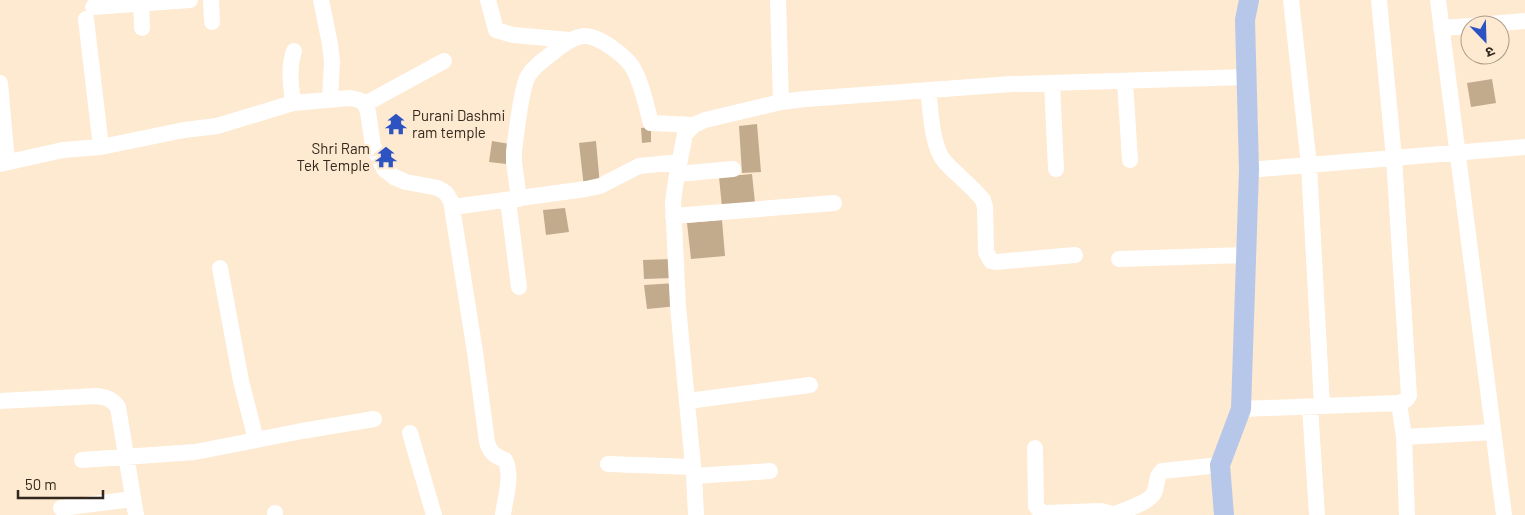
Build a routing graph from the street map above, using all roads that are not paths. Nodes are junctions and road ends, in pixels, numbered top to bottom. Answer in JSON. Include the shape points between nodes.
{"nodes":[{"id":1,"x":190,"y":0,"type":"edge"},
{"id":2,"x":211,"y":0,"type":"edge"},
{"id":3,"x":321,"y":0,"type":"edge"},
{"id":4,"x":488,"y":0,"type":"edge"},
{"id":5,"x":778,"y":0,"type":"edge"},
{"id":6,"x":1242,"y":0,"type":"edge"},
{"id":7,"x":1249,"y":0,"type":"edge"},
{"id":8,"x":1290,"y":0,"type":"edge"},
{"id":9,"x":1379,"y":0,"type":"edge"},
{"id":10,"x":1438,"y":0,"type":"edge"},
{"id":11,"x":141,"y":2,"type":"edge"},
{"id":12,"x":1245,"y":20,"type":"junction"},
{"id":13,"x":212,"y":22,"type":"dead end"},
{"id":14,"x":1525,"y":22,"type":"edge"},
{"id":15,"x":1510,"y":23,"type":"edge"},
{"id":16,"x":1460,"y":27,"type":"edge"},
{"id":17,"x":142,"y":28,"type":"dead end"},
{"id":18,"x":1442,"y":28,"type":"junction"},
{"id":19,"x":570,"y":40,"type":"junction"},
{"id":20,"x":294,"y":50,"type":"dead end"},
{"id":21,"x":444,"y":61,"type":"dead end"},
{"id":22,"x":1246,"y":77,"type":"junction"},
{"id":23,"x":1126,"y":81,"type":"junction"},
{"id":24,"x":0,"y":82,"type":"edge"},
{"id":25,"x":1052,"y":83,"type":"junction"},
{"id":26,"x":928,"y":90,"type":"junction"},
{"id":27,"x":330,"y":100,"type":"junction"},
{"id":28,"x":781,"y":102,"type":"junction"},
{"id":29,"x":293,"y":103,"type":"junction"},
{"id":30,"x":365,"y":104,"type":"junction"},
{"id":31,"x":694,"y":125,"type":"junction"},
{"id":32,"x":1525,"y":146,"type":"edge"},
{"id":33,"x":101,"y":147,"type":"junction"},
{"id":34,"x":1457,"y":152,"type":"junction"},
{"id":35,"x":1394,"y":158,"type":"junction"},
{"id":36,"x":1130,"y":160,"type":"dead end"},
{"id":37,"x":3,"y":163,"type":"edge"},
{"id":38,"x":1309,"y":165,"type":"junction"},
{"id":39,"x":678,"y":168,"type":"junction"},
{"id":40,"x":733,"y":169,"type":"dead end"},
{"id":41,"x":1056,"y":169,"type":"dead end"},
{"id":42,"x":1249,"y":170,"type":"junction"},
{"id":43,"x":514,"y":200,"type":"junction"},
{"id":44,"x":834,"y":203,"type":"dead end"},
{"id":45,"x":453,"y":207,"type":"junction"},
{"id":46,"x":673,"y":216,"type":"junction"},
{"id":47,"x":1075,"y":255,"type":"dead end"},
{"id":48,"x":1246,"y":255,"type":"junction"},
{"id":49,"x":1119,"y":259,"type":"dead end"},
{"id":50,"x":220,"y":268,"type":"dead end"},
{"id":51,"x":520,"y":287,"type":"dead end"},
{"id":52,"x":810,"y":385,"type":"dead end"},
{"id":53,"x":0,"y":401,"type":"edge"},
{"id":54,"x":688,"y":401,"type":"junction"},
{"id":55,"x":1400,"y":403,"type":"junction"},
{"id":56,"x":1316,"y":406,"type":"junction"},
{"id":57,"x":1242,"y":410,"type":"junction"},
{"id":58,"x":374,"y":418,"type":"dead end"},
{"id":59,"x":1493,"y":432,"type":"junction"},
{"id":60,"x":410,"y":433,"type":"dead end"},
{"id":61,"x":1404,"y":437,"type":"junction"},
{"id":62,"x":256,"y":440,"type":"junction"},
{"id":63,"x":1035,"y":448,"type":"dead end"},
{"id":64,"x":126,"y":458,"type":"junction"},
{"id":65,"x":82,"y":460,"type":"dead end"},
{"id":66,"x":608,"y":464,"type":"dead end"},
{"id":67,"x":1220,"y":465,"type":"junction"},
{"id":68,"x":694,"y":471,"type":"junction"},
{"id":69,"x":770,"y":471,"type":"dead end"},
{"id":70,"x":133,"y":499,"type":"junction"},
{"id":71,"x":60,"y":508,"type":"dead end"},
{"id":72,"x":136,"y":515,"type":"edge"},
{"id":73,"x":434,"y":515,"type":"edge"},
{"id":74,"x":503,"y":515,"type":"edge"},
{"id":75,"x":696,"y":515,"type":"edge"},
{"id":76,"x":1116,"y":515,"type":"edge"},
{"id":77,"x":1224,"y":515,"type":"edge"},
{"id":78,"x":1316,"y":515,"type":"edge"},
{"id":79,"x":1407,"y":515,"type":"edge"},
{"id":80,"x":1504,"y":515,"type":"edge"}],
"edges":[{"from":1,"to":11,"type":"street"},
{"from":2,"to":13,"type":"street"},
{"from":3,"to":27,"type":"street","via":[[332,62]]},
{"from":4,"to":19,"type":"street","via":[[496,30],[513,35]]},
{"from":5,"to":28,"type":"street"},
{"from":6,"to":12,"type":"main road"},
{"from":7,"to":12,"type":"main road"},
{"from":8,"to":38,"type":"street"},
{"from":9,"to":35,"type":"street"},
{"from":10,"to":18,"type":"street"},
{"from":11,"to":17,"type":"street"},
{"from":11,"to":33,"type":"street","via":[[90,13]]},
{"from":12,"to":22,"type":"main road"},
{"from":14,"to":15,"type":"street"},
{"from":16,"to":18,"type":"street"},
{"from":18,"to":34,"type":"street"},
{"from":19,"to":31,"type":"street","via":[[587,36],[597,38],[621,54],[632,66],[650,123]]},
{"from":19,"to":43,"type":"street","via":[[532,70],[525,82],[514,151]]},
{"from":20,"to":29,"type":"street","via":[[289,74]]},
{"from":21,"to":30,"type":"street"},
{"from":22,"to":23,"type":"street"},
{"from":22,"to":42,"type":"main road"},
{"from":23,"to":25,"type":"street"},
{"from":23,"to":36,"type":"street"},
{"from":24,"to":37,"type":"street"},
{"from":25,"to":26,"type":"street"},
{"from":25,"to":41,"type":"street"},
{"from":26,"to":28,"type":"street"},
{"from":26,"to":47,"type":"street","via":[[939,153],[979,195],[985,207],[986,252],[991,261]]},
{"from":27,"to":29,"type":"street"},
{"from":27,"to":30,"type":"street","via":[[350,98]]},
{"from":28,"to":31,"type":"street"},
{"from":29,"to":33,"type":"street","via":[[217,126]]},
{"from":30,"to":45,"type":"street","via":[[373,146],[384,169],[406,182],[438,188],[446,193]]},
{"from":31,"to":39,"type":"street","via":[[685,134]]},
{"from":32,"to":34,"type":"street"},
{"from":33,"to":37,"type":"street","via":[[64,150]]},
{"from":34,"to":35,"type":"street"},
{"from":34,"to":59,"type":"street"},
{"from":35,"to":38,"type":"street"},
{"from":35,"to":55,"type":"street","via":[[1410,391]]},
{"from":38,"to":42,"type":"street"},
{"from":38,"to":56,"type":"street"},
{"from":39,"to":40,"type":"street"},
{"from":39,"to":43,"type":"street","via":[[639,166],[592,188]]},
{"from":39,"to":46,"type":"street"},
{"from":42,"to":48,"type":"main road"},
{"from":43,"to":45,"type":"street"},
{"from":43,"to":51,"type":"street"},
{"from":44,"to":46,"type":"street"},
{"from":45,"to":74,"type":"street","via":[[487,442],[489,450],[505,460],[508,466]]},
{"from":46,"to":54,"type":"street"},
{"from":48,"to":49,"type":"street"},
{"from":48,"to":57,"type":"main road"},
{"from":50,"to":62,"type":"street","via":[[241,381]]},
{"from":52,"to":54,"type":"street"},
{"from":53,"to":64,"type":"street","via":[[96,396],[113,401],[118,407]]},
{"from":54,"to":68,"type":"street"},
{"from":55,"to":56,"type":"street"},
{"from":55,"to":61,"type":"street"},
{"from":56,"to":57,"type":"street"},
{"from":56,"to":78,"type":"street"},
{"from":57,"to":67,"type":"main road"},
{"from":58,"to":62,"type":"street"},
{"from":59,"to":61,"type":"street"},
{"from":59,"to":80,"type":"street"},
{"from":60,"to":73,"type":"street"},
{"from":61,"to":79,"type":"street"},
{"from":62,"to":64,"type":"street","via":[[195,452]]},
{"from":63,"to":76,"type":"street","via":[[1036,506],[1039,510],[1044,513],[1101,511]]},
{"from":64,"to":65,"type":"street"},
{"from":64,"to":70,"type":"street"},
{"from":66,"to":68,"type":"street"},
{"from":67,"to":76,"type":"street","via":[[1162,471],[1149,499]]},
{"from":67,"to":77,"type":"main road"},
{"from":68,"to":69,"type":"street"},
{"from":68,"to":75,"type":"street"},
{"from":70,"to":71,"type":"street"},
{"from":70,"to":72,"type":"street"}]}
